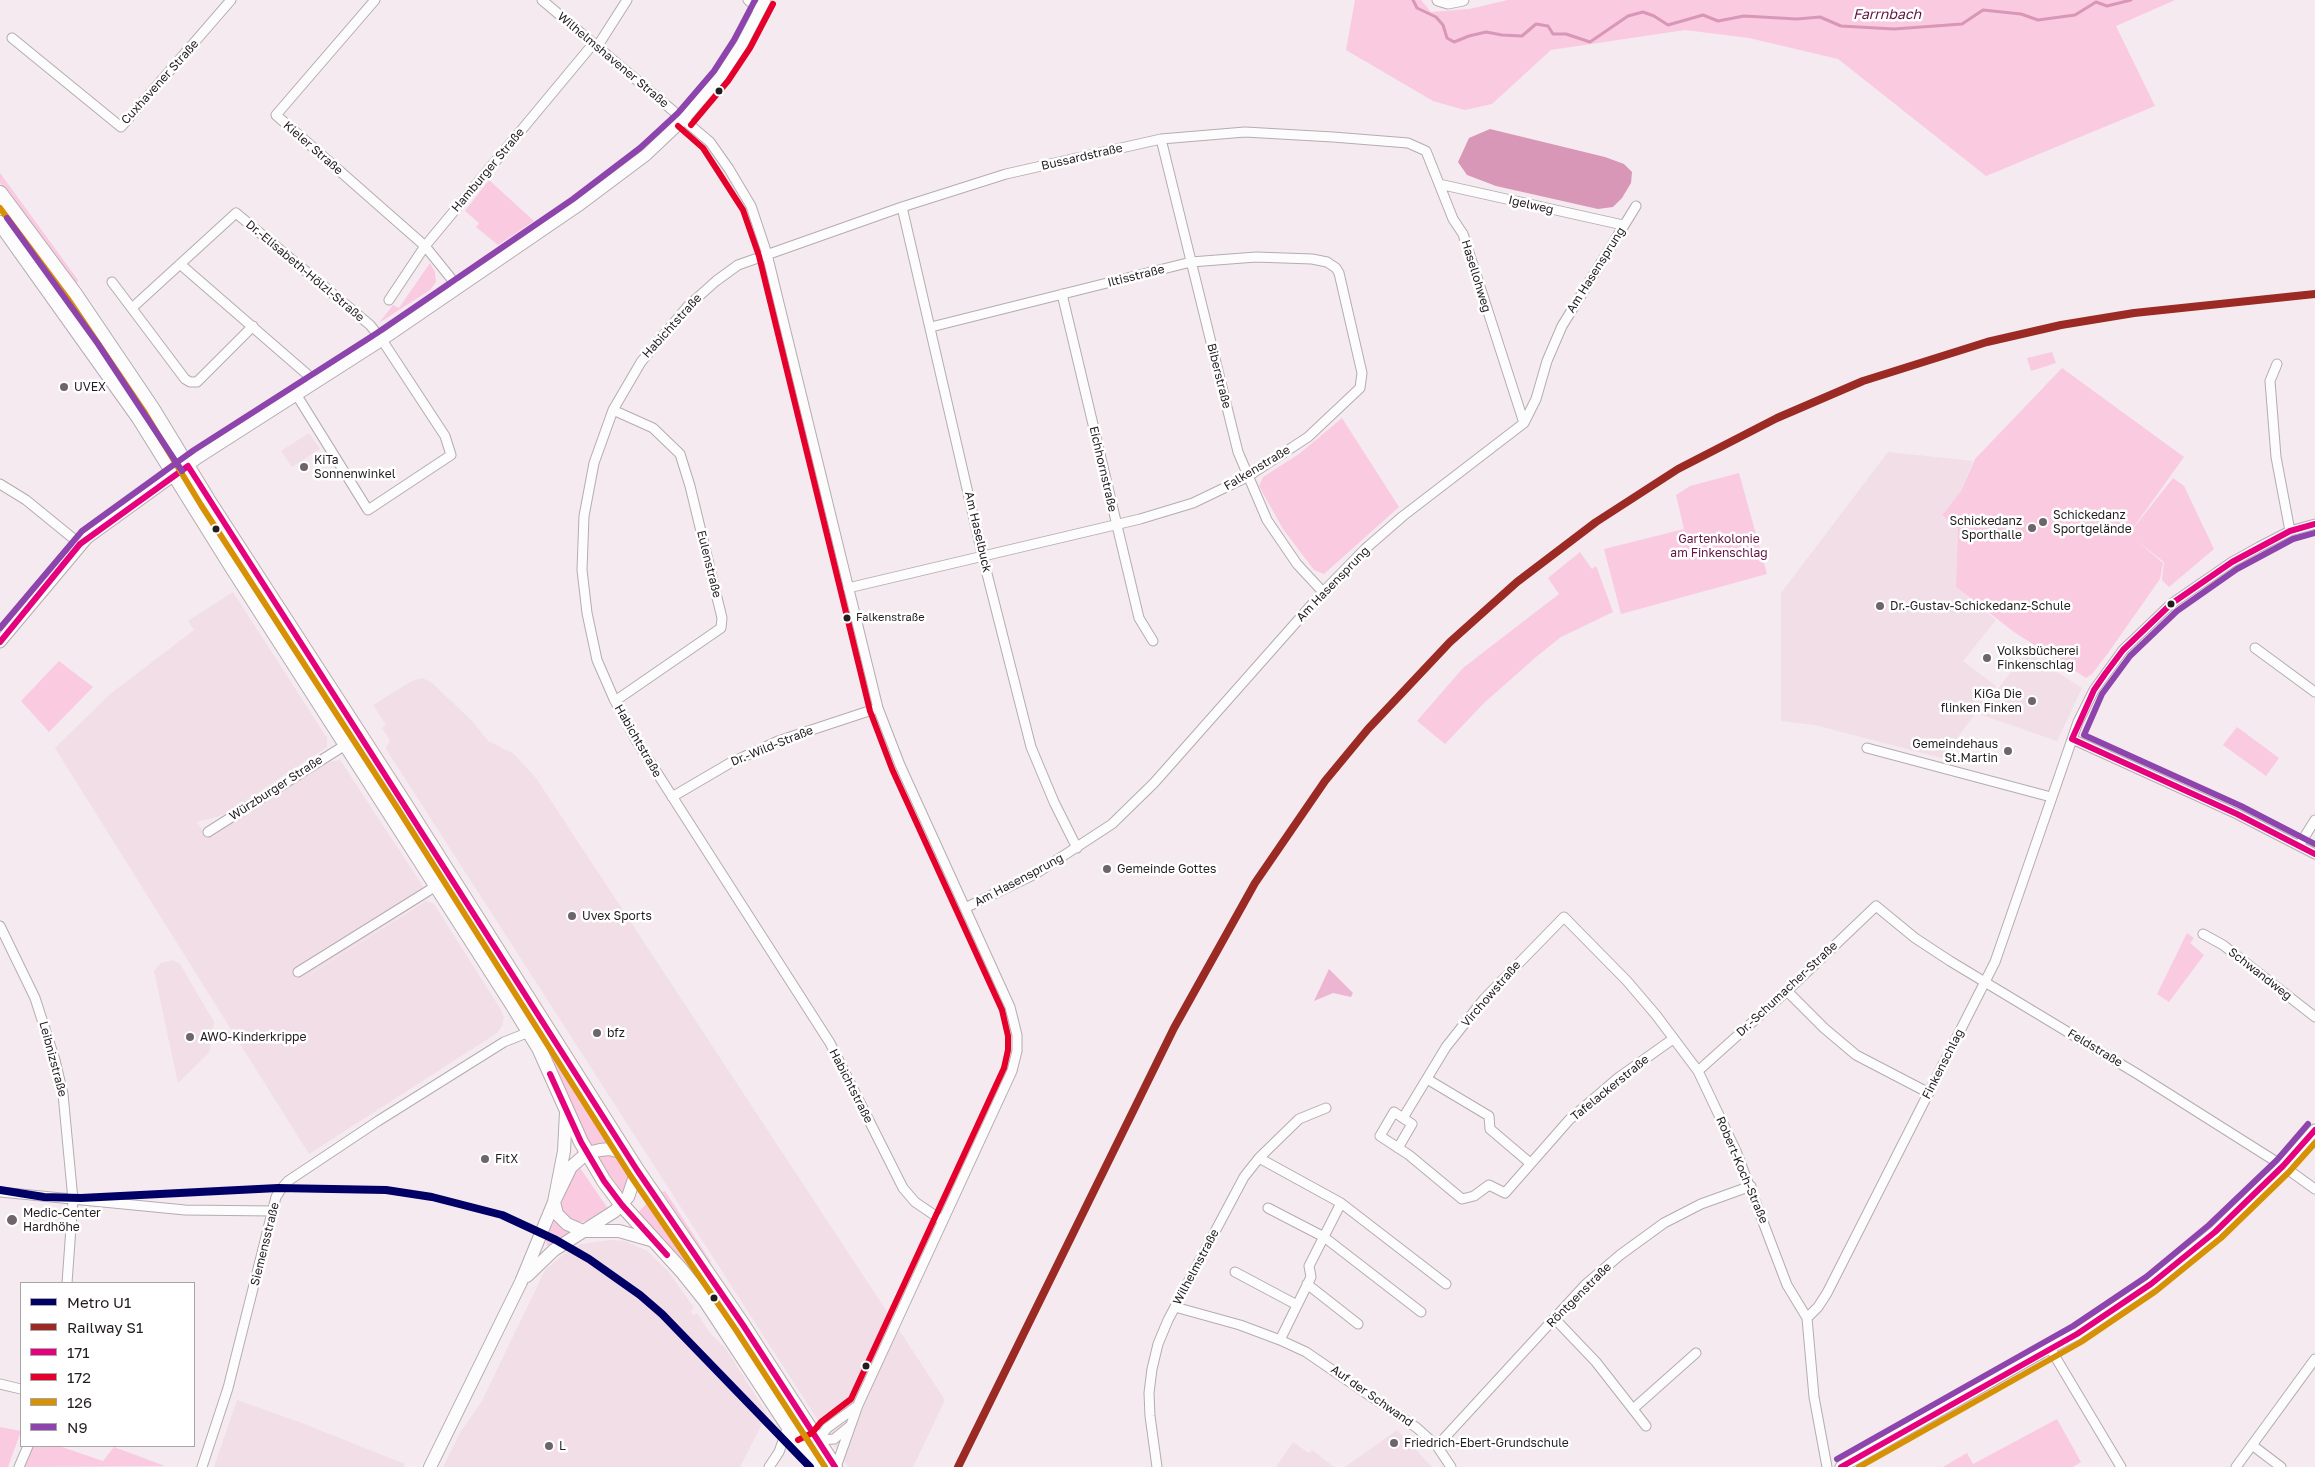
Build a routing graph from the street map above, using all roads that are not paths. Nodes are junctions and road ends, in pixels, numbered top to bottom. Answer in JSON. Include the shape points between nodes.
{"nodes":[{"id":1,"x":231,"y":0,"type":"edge"},
{"id":2,"x":375,"y":0,"type":"edge"},
{"id":3,"x":542,"y":0,"type":"edge"},
{"id":4,"x":627,"y":0,"type":"edge"},
{"id":5,"x":748,"y":0,"type":"edge"},
{"id":6,"x":1438,"y":0,"type":"edge"},
{"id":7,"x":1463,"y":0,"type":"edge"},
{"id":8,"x":762,"y":5,"type":"edge"},
{"id":9,"x":12,"y":38,"type":"dead end"},
{"id":10,"x":595,"y":45,"type":"junction"},
{"id":11,"x":684,"y":119,"type":"junction"},
{"id":12,"x":1162,"y":138,"type":"junction"},
{"id":13,"x":1408,"y":143,"type":"joint"},
{"id":14,"x":1439,"y":184,"type":"junction"},
{"id":15,"x":0,"y":193,"type":"edge"},
{"id":16,"x":1636,"y":206,"type":"dead end"},
{"id":17,"x":902,"y":207,"type":"junction"},
{"id":18,"x":0,"y":223,"type":"edge"},
{"id":19,"x":1623,"y":225,"type":"junction"},
{"id":20,"x":425,"y":246,"type":"junction"},
{"id":21,"x":767,"y":254,"type":"junction"},
{"id":22,"x":1191,"y":262,"type":"junction"},
{"id":23,"x":180,"y":264,"type":"junction"},
{"id":24,"x":1339,"y":273,"type":"joint"},
{"id":25,"x":112,"y":282,"type":"dead end"},
{"id":26,"x":458,"y":287,"type":"junction"},
{"id":27,"x":1062,"y":294,"type":"junction"},
{"id":28,"x":389,"y":300,"type":"dead end"},
{"id":29,"x":132,"y":308,"type":"junction"},
{"id":30,"x":253,"y":326,"type":"junction"},
{"id":31,"x":931,"y":326,"type":"junction"},
{"id":32,"x":382,"y":340,"type":"junction"},
{"id":33,"x":2277,"y":364,"type":"dead end"},
{"id":34,"x":316,"y":382,"type":"junction"},
{"id":35,"x":296,"y":394,"type":"junction"},
{"id":36,"x":613,"y":410,"type":"junction"},
{"id":37,"x":1524,"y":423,"type":"junction"},
{"id":38,"x":188,"y":466,"type":"junction"},
{"id":39,"x":175,"y":476,"type":"junction"},
{"id":40,"x":1247,"y":477,"type":"junction"},
{"id":41,"x":0,"y":484,"type":"edge"},
{"id":42,"x":1115,"y":524,"type":"junction"},
{"id":43,"x":2315,"y":524,"type":"edge"},
{"id":44,"x":2290,"y":531,"type":"junction"},
{"id":45,"x":80,"y":544,"type":"junction"},
{"id":46,"x":983,"y":558,"type":"junction"},
{"id":47,"x":848,"y":588,"type":"junction"},
{"id":48,"x":1323,"y":592,"type":"junction"},
{"id":49,"x":1153,"y":641,"type":"dead end"},
{"id":50,"x":0,"y":642,"type":"edge"},
{"id":51,"x":2255,"y":648,"type":"dead end"},
{"id":52,"x":2315,"y":692,"type":"edge"},
{"id":53,"x":615,"y":701,"type":"junction"},
{"id":54,"x":878,"y":708,"type":"junction"},
{"id":55,"x":361,"y":735,"type":"junction"},
{"id":56,"x":2072,"y":739,"type":"junction"},
{"id":57,"x":344,"y":744,"type":"junction"},
{"id":58,"x":1867,"y":748,"type":"dead end"},
{"id":59,"x":672,"y":797,"type":"junction"},
{"id":60,"x":2051,"y":797,"type":"junction"},
{"id":61,"x":2315,"y":820,"type":"edge"},
{"id":62,"x":208,"y":832,"type":"dead end"},
{"id":63,"x":2300,"y":844,"type":"junction"},
{"id":64,"x":1077,"y":848,"type":"junction"},
{"id":65,"x":2315,"y":854,"type":"edge"},
{"id":66,"x":436,"y":886,"type":"junction"},
{"id":67,"x":1876,"y":906,"type":"joint"},
{"id":68,"x":965,"y":908,"type":"junction"},
{"id":69,"x":1564,"y":917,"type":"joint"},
{"id":70,"x":0,"y":926,"type":"edge"},
{"id":71,"x":2203,"y":934,"type":"dead end"},
{"id":72,"x":298,"y":972,"type":"dead end"},
{"id":73,"x":1986,"y":982,"type":"junction"},
{"id":74,"x":1787,"y":991,"type":"junction"},
{"id":75,"x":2315,"y":1017,"type":"edge"},
{"id":76,"x":529,"y":1032,"type":"junction"},
{"id":77,"x":1673,"y":1039,"type":"junction"},
{"id":78,"x":562,"y":1052,"type":"junction"},
{"id":79,"x":1698,"y":1071,"type":"junction"},
{"id":80,"x":1427,"y":1078,"type":"junction"},
{"id":81,"x":1929,"y":1093,"type":"junction"},
{"id":82,"x":1326,"y":1108,"type":"dead end"},
{"id":83,"x":566,"y":1112,"type":"junction"},
{"id":84,"x":1403,"y":1118,"type":"junction"},
{"id":85,"x":2315,"y":1130,"type":"edge"},
{"id":86,"x":1398,"y":1148,"type":"junction"},
{"id":87,"x":587,"y":1153,"type":"junction"},
{"id":88,"x":627,"y":1154,"type":"junction"},
{"id":89,"x":1259,"y":1158,"type":"junction"},
{"id":90,"x":1530,"y":1163,"type":"junction"},
{"id":91,"x":2283,"y":1166,"type":"junction"},
{"id":92,"x":637,"y":1170,"type":"junction"},
{"id":93,"x":1751,"y":1186,"type":"junction"},
{"id":94,"x":2315,"y":1189,"type":"edge"},
{"id":95,"x":0,"y":1192,"type":"edge"},
{"id":96,"x":74,"y":1200,"type":"junction"},
{"id":97,"x":554,"y":1202,"type":"junction"},
{"id":98,"x":1341,"y":1203,"type":"junction"},
{"id":99,"x":622,"y":1205,"type":"junction"},
{"id":100,"x":1268,"y":1208,"type":"dead end"},
{"id":101,"x":273,"y":1211,"type":"junction"},
{"id":102,"x":943,"y":1221,"type":"junction"},
{"id":103,"x":582,"y":1231,"type":"junction"},
{"id":104,"x":1324,"y":1237,"type":"junction"},
{"id":105,"x":654,"y":1241,"type":"junction"},
{"id":106,"x":1235,"y":1272,"type":"dead end"},
{"id":107,"x":67,"y":1282,"type":"edge"},
{"id":108,"x":521,"y":1282,"type":"junction"},
{"id":109,"x":1307,"y":1284,"type":"junction"},
{"id":110,"x":1446,"y":1284,"type":"dead end"},
{"id":111,"x":1297,"y":1305,"type":"junction"},
{"id":112,"x":1175,"y":1306,"type":"junction"},
{"id":113,"x":1421,"y":1312,"type":"dead end"},
{"id":114,"x":1554,"y":1318,"type":"junction"},
{"id":115,"x":1807,"y":1318,"type":"junction"},
{"id":116,"x":1358,"y":1324,"type":"dead end"},
{"id":117,"x":1280,"y":1340,"type":"junction"},
{"id":118,"x":2050,"y":1348,"type":"junction"},
{"id":119,"x":1696,"y":1354,"type":"dead end"},
{"id":120,"x":2315,"y":1360,"type":"edge"},
{"id":121,"x":0,"y":1384,"type":"edge"},
{"id":122,"x":20,"y":1389,"type":"edge"},
{"id":123,"x":858,"y":1405,"type":"junction"},
{"id":124,"x":1633,"y":1409,"type":"junction"},
{"id":125,"x":788,"y":1426,"type":"junction"},
{"id":126,"x":851,"y":1426,"type":"junction"},
{"id":127,"x":1646,"y":1426,"type":"dead end"},
{"id":128,"x":818,"y":1440,"type":"junction"},
{"id":129,"x":2252,"y":1445,"type":"junction"},
{"id":130,"x":1437,"y":1446,"type":"junction"},
{"id":131,"x":28,"y":1447,"type":"edge"},
{"id":132,"x":802,"y":1448,"type":"junction"},
{"id":133,"x":19,"y":1467,"type":"edge"},
{"id":134,"x":202,"y":1467,"type":"edge"},
{"id":135,"x":430,"y":1467,"type":"edge"},
{"id":136,"x":769,"y":1467,"type":"edge"},
{"id":137,"x":815,"y":1467,"type":"edge"},
{"id":138,"x":836,"y":1467,"type":"edge"},
{"id":139,"x":1157,"y":1467,"type":"edge"},
{"id":140,"x":1452,"y":1467,"type":"edge"},
{"id":141,"x":1827,"y":1467,"type":"edge"},
{"id":142,"x":1842,"y":1467,"type":"edge"},
{"id":143,"x":2121,"y":1467,"type":"edge"},
{"id":144,"x":2236,"y":1467,"type":"edge"},
{"id":145,"x":2281,"y":1467,"type":"edge"}],
"edges":[{"from":1,"to":9,"type":"street","name":"Cuxhavener Straße","via":[[121,127]]},
{"from":2,"to":20,"type":"street","name":"Kieler Straße","via":[[276,115]]},
{"from":3,"to":10,"type":"street","name":"Wilhelmshavener Straße"},
{"from":4,"to":10,"type":"street","name":"Hamburger Straße"},
{"from":5,"to":8,"type":"street"},
{"from":6,"to":7,"type":"street","via":[[1448,3]]},
{"from":8,"to":11,"type":"street","via":[[721,76]]},
{"from":10,"to":11,"type":"street","name":"Wilhelmshavener Straße"},
{"from":10,"to":20,"type":"street","name":"Hamburger Straße"},
{"from":11,"to":21,"type":"street","name":"Wilhelmshavener Straße","via":[[710,142],[733,175],[751,206]]},
{"from":11,"to":26,"type":"street","via":[[646,155],[608,184]]},
{"from":12,"to":13,"type":"street","name":"Bussardstraße","via":[[1244,132]]},
{"from":12,"to":17,"type":"street","name":"Bussardstraße","via":[[1006,174]]},
{"from":12,"to":22,"type":"street","name":"Biberstraße"},
{"from":13,"to":14,"type":"street","name":"Hasellohweg","via":[[1426,151]]},
{"from":14,"to":19,"type":"street","name":"Igelweg"},
{"from":14,"to":37,"type":"street","name":"Hasellohweg","via":[[1463,234]]},
{"from":15,"to":38,"type":"main road","via":[[96,324]]},
{"from":16,"to":19,"type":"street","name":"Am Hasensprung"},
{"from":17,"to":21,"type":"street","name":"Bussardstraße"},
{"from":17,"to":31,"type":"street","name":"Am Haselbuck"},
{"from":18,"to":39,"type":"main road","via":[[80,332]]},
{"from":19,"to":37,"type":"street","name":"Am Hasensprung","via":[[1562,326]]},
{"from":20,"to":26,"type":"street","name":"Kieler Straße"},
{"from":20,"to":28,"type":"street","name":"Hamburger Straße"},
{"from":21,"to":36,"type":"street","name":"Habichtstraße","via":[[738,265],[688,306],[641,362]]},
{"from":21,"to":47,"type":"street","name":"Wilhelmshavener Straße"},
{"from":22,"to":24,"type":"street","name":"Iltisstraße","via":[[1256,256],[1312,259],[1327,262]]},
{"from":22,"to":27,"type":"street","name":"Iltisstraße"},
{"from":22,"to":40,"type":"street","name":"Biberstraße"},
{"from":23,"to":29,"type":"street"},
{"from":23,"to":30,"type":"street"},
{"from":23,"to":32,"type":"street","name":"Dr.-Elisabeth-Hölzl-Straße","via":[[236,214],[370,326]]},
{"from":24,"to":40,"type":"street","name":"Falkenstraße","via":[[1362,373],[1360,388],[1308,437]]},
{"from":25,"to":29,"type":"street"},
{"from":26,"to":32,"type":"street"},
{"from":27,"to":31,"type":"street","name":"Iltisstraße"},
{"from":27,"to":42,"type":"street","name":"Eichhornstraße"},
{"from":29,"to":30,"type":"street","via":[[190,382],[197,382]]},
{"from":30,"to":34,"type":"street"},
{"from":31,"to":46,"type":"street","name":"Am Haselbuck"},
{"from":32,"to":34,"type":"street"},
{"from":32,"to":35,"type":"street","via":[[445,436],[451,455],[368,510]]},
{"from":33,"to":44,"type":"street","via":[[2270,381],[2276,457]]},
{"from":34,"to":35,"type":"street"},
{"from":35,"to":38,"type":"street"},
{"from":36,"to":53,"type":"street","name":"Habichtstraße","via":[[594,463],[584,516],[582,570],[597,660]]},
{"from":36,"to":53,"type":"street","name":"Eulenstraße","via":[[654,428],[680,454],[722,618],[721,628]]},
{"from":37,"to":48,"type":"street","name":"Am Hasensprung","via":[[1404,516],[1365,549]]},
{"from":38,"to":39,"type":"street"},
{"from":38,"to":55,"type":"main road"},
{"from":39,"to":45,"type":"street"},
{"from":39,"to":57,"type":"main road"},
{"from":40,"to":42,"type":"street","name":"Falkenstraße","via":[[1193,503]]},
{"from":40,"to":48,"type":"street","name":"Biberstraße","via":[[1267,520],[1297,564]]},
{"from":41,"to":45,"type":"street","via":[[26,500]]},
{"from":42,"to":46,"type":"street","name":"Falkenstraße"},
{"from":42,"to":49,"type":"street","name":"Eichhornstraße","via":[[1139,618]]},
{"from":43,"to":44,"type":"street","name":"Finkenschlag"},
{"from":44,"to":56,"type":"street","name":"Finkenschlag","via":[[2232,562],[2171,604],[2142,630],[2094,690]]},
{"from":45,"to":50,"type":"street"},
{"from":46,"to":47,"type":"street","name":"Falkenstraße"},
{"from":46,"to":64,"type":"street","name":"Am Haselbuck","via":[[1031,746]]},
{"from":47,"to":54,"type":"street","name":"Wilhelmshavener Straße"},
{"from":48,"to":64,"type":"street","name":"Am Hasensprung","via":[[1154,783],[1112,824]]},
{"from":51,"to":52,"type":"street"},
{"from":53,"to":59,"type":"street","name":"Habichtstraße"},
{"from":54,"to":59,"type":"street","name":"Dr.-Wild-Straße","via":[[778,741],[730,763]]},
{"from":54,"to":68,"type":"street","name":"Wilhelmshavener Straße","via":[[900,765]]},
{"from":55,"to":57,"type":"street","name":"Würzburger Straße"},
{"from":55,"to":78,"type":"main road"},
{"from":56,"to":60,"type":"street","name":"Finkenschlag"},
{"from":56,"to":63,"type":"street"},
{"from":57,"to":62,"type":"street","name":"Würzburger Straße"},
{"from":57,"to":66,"type":"main road"},
{"from":58,"to":60,"type":"street"},
{"from":59,"to":102,"type":"street","name":"Habichtstraße","via":[[830,1043],[903,1188],[915,1202]]},
{"from":60,"to":73,"type":"street","name":"Finkenschlag"},
{"from":61,"to":63,"type":"street"},
{"from":63,"to":65,"type":"street"},
{"from":64,"to":68,"type":"street","name":"Am Hasensprung","via":[[1037,873]]},
{"from":66,"to":72,"type":"street"},
{"from":66,"to":76,"type":"main road"},
{"from":67,"to":73,"type":"street","name":"Feldstraße","via":[[1915,938]]},
{"from":67,"to":74,"type":"street","name":"Dr.-Schumacher-Straße"},
{"from":68,"to":102,"type":"street","name":"Wilhelmshavener Straße","via":[[1010,1007],[1017,1035],[1017,1051],[992,1118]]},
{"from":69,"to":77,"type":"street","name":"Robert-Koch-Straße","via":[[1627,981]]},
{"from":69,"to":80,"type":"street","name":"Virchowstraße","via":[[1484,999],[1446,1047]]},
{"from":70,"to":96,"type":"street","name":"Leibnizstraße","via":[[35,998],[56,1060],[65,1106]]},
{"from":71,"to":75,"type":"street","name":"Schwandweg","via":[[2223,945]]},
{"from":73,"to":81,"type":"street","name":"Finkenschlag"},
{"from":73,"to":91,"type":"street","name":"Feldstraße"},
{"from":74,"to":79,"type":"street","name":"Dr.-Schumacher-Straße"},
{"from":74,"to":81,"type":"street","via":[[1856,1055]]},
{"from":76,"to":78,"type":"street"},
{"from":76,"to":83,"type":"main road"},
{"from":76,"to":101,"type":"street","name":"Siemensstraße","via":[[504,1042],[465,1066],[288,1181],[276,1198]]},
{"from":77,"to":79,"type":"street","name":"Robert-Koch-Straße"},
{"from":77,"to":90,"type":"street","name":"Tafelackerstraße","via":[[1597,1095]]},
{"from":78,"to":88,"type":"main road"},
{"from":79,"to":93,"type":"street","name":"Robert-Koch-Straße"},
{"from":80,"to":84,"type":"street","name":"Virchowstraße"},
{"from":80,"to":90,"type":"street","via":[[1489,1116],[1490,1129]]},
{"from":81,"to":115,"type":"street","name":"Finkenschlag","via":[[1828,1293]]},
{"from":82,"to":89,"type":"street","name":"Wilhelmstraße","via":[[1299,1119]]},
{"from":83,"to":87,"type":"main road"},
{"from":83,"to":97,"type":"main road","via":[[564,1152]]},
{"from":84,"to":86,"type":"street","via":[[1412,1124]]},
{"from":84,"to":86,"type":"street","via":[[1394,1112],[1380,1136]]},
{"from":85,"to":91,"type":"street"},
{"from":86,"to":90,"type":"street","name":"Tafelackerstraße","via":[[1462,1199],[1474,1196],[1489,1185],[1505,1193]]},
{"from":87,"to":88,"type":"main road","via":[[610,1149]]},
{"from":87,"to":97,"type":"main road","via":[[571,1167]]},
{"from":87,"to":99,"type":"main road"},
{"from":88,"to":92,"type":"main road"},
{"from":89,"to":98,"type":"street"},
{"from":89,"to":112,"type":"street","name":"Wilhelmstraße","via":[[1244,1177]]},
{"from":91,"to":94,"type":"street","name":"Feldstraße"},
{"from":91,"to":118,"type":"street","via":[[2215,1232],[2173,1267],[2103,1318]]},
{"from":92,"to":99,"type":"main road","via":[[631,1191]]},
{"from":92,"to":128,"type":"main road"},
{"from":93,"to":114,"type":"street","name":"Röntgenstraße","via":[[1701,1204],[1664,1223],[1585,1285]]},
{"from":93,"to":115,"type":"street","name":"Robert-Koch-Straße","via":[[1787,1285]]},
{"from":95,"to":96,"type":"street"},
{"from":96,"to":101,"type":"street","via":[[185,1210]]},
{"from":96,"to":107,"type":"street","name":"Leibnizstraße"},
{"from":97,"to":103,"type":"main road","via":[[562,1220]]},
{"from":97,"to":108,"type":"main road"},
{"from":98,"to":104,"type":"street"},
{"from":98,"to":110,"type":"street"},
{"from":99,"to":103,"type":"main road","via":[[611,1216]]},
{"from":99,"to":105,"type":"main road"},
{"from":100,"to":104,"type":"street"},
{"from":101,"to":134,"type":"street","name":"Siemensstraße","via":[[228,1388]]},
{"from":102,"to":123,"type":"street","name":"Wilhelmshavener Straße"},
{"from":103,"to":105,"type":"main road","via":[[619,1230]]},
{"from":103,"to":108,"type":"main road","via":[[554,1250]]},
{"from":104,"to":109,"type":"street","via":[[1309,1266],[1311,1277]]},
{"from":104,"to":113,"type":"street"},
{"from":105,"to":125,"type":"main road","via":[[706,1301]]},
{"from":106,"to":111,"type":"street"},
{"from":108,"to":135,"type":"main road"},
{"from":109,"to":111,"type":"street"},
{"from":109,"to":116,"type":"street"},
{"from":111,"to":117,"type":"street"},
{"from":112,"to":117,"type":"street","name":"Auf der Schwand"},
{"from":112,"to":139,"type":"street","name":"Wilhelmstraße","via":[[1158,1344],[1152,1372],[1150,1416]]},
{"from":114,"to":124,"type":"street","via":[[1596,1362]]},
{"from":114,"to":130,"type":"street","name":"Röntgenstraße"},
{"from":115,"to":141,"type":"street","name":"Robert-Koch-Straße","via":[[1814,1397]]},
{"from":117,"to":130,"type":"street","name":"Auf der Schwand","via":[[1327,1365],[1417,1428]]},
{"from":118,"to":142,"type":"street"},
{"from":118,"to":143,"type":"street"},
{"from":119,"to":124,"type":"street"},
{"from":120,"to":129,"type":"street"},
{"from":121,"to":122,"type":"street"},
{"from":123,"to":126,"type":"street","name":"Wilhelmshavener Straße"},
{"from":123,"to":128,"type":"street","via":[[827,1428]]},
{"from":124,"to":127,"type":"street"},
{"from":125,"to":132,"type":"main road"},
{"from":125,"to":136,"type":"street"},
{"from":126,"to":128,"type":"street","via":[[834,1439]]},
{"from":126,"to":138,"type":"street","name":"Wilhelmshavener Straße"},
{"from":128,"to":132,"type":"street"},
{"from":128,"to":138,"type":"main road"},
{"from":129,"to":144,"type":"street"},
{"from":129,"to":145,"type":"street"},
{"from":130,"to":140,"type":"street","name":"Auf der Schwand"},
{"from":131,"to":133,"type":"street"},
{"from":132,"to":137,"type":"main road"}]}
